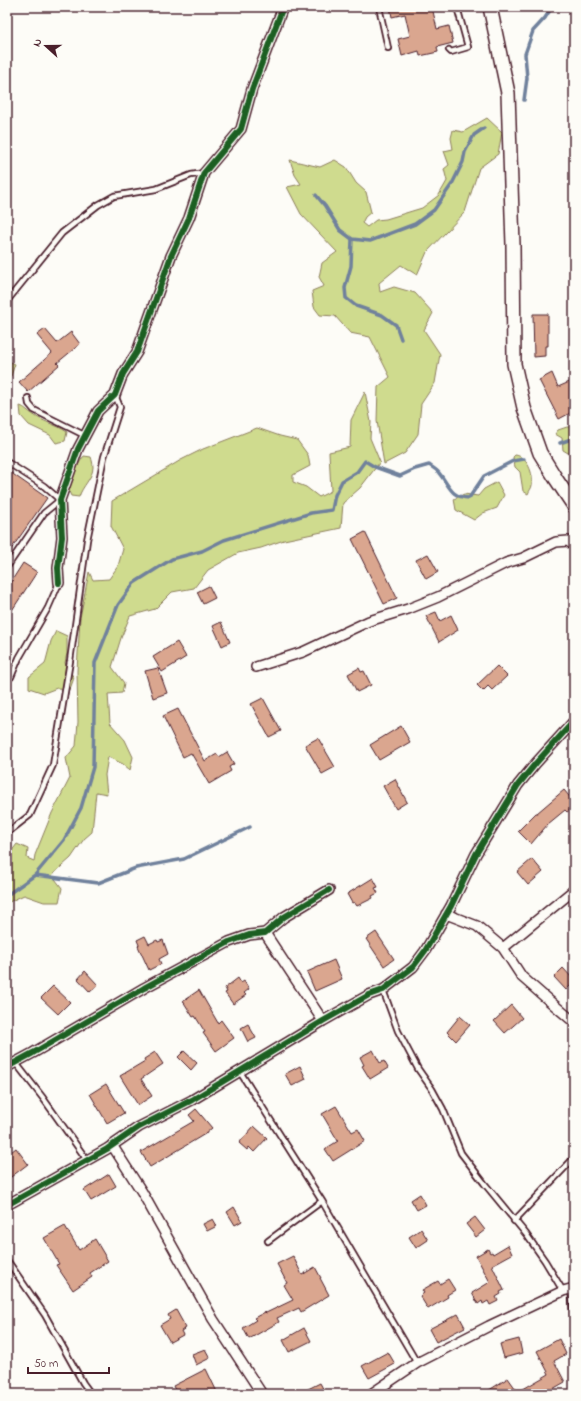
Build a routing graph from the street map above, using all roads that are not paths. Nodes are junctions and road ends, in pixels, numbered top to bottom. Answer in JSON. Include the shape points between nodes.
{"nodes":[{"id":1,"x":283,"y":7,"type":"edge"},
{"id":2,"x":379,"y":7,"type":"edge"},
{"id":3,"x":457,"y":7,"type":"edge"},
{"id":4,"x":490,"y":7,"type":"edge"},
{"id":5,"x":388,"y":48,"type":"dead end"},
{"id":6,"x":449,"y":50,"type":"dead end"},
{"id":7,"x":204,"y":174,"type":"junction"},
{"id":8,"x":7,"y":301,"type":"edge"},
{"id":9,"x":115,"y":395,"type":"junction"},
{"id":10,"x":28,"y":398,"type":"dead end"},
{"id":11,"x":86,"y":436,"type":"junction"},
{"id":12,"x":7,"y":462,"type":"edge"},
{"id":13,"x":60,"y":500,"type":"junction"},
{"id":14,"x":574,"y":506,"type":"edge"},
{"id":15,"x":574,"y":546,"type":"edge"},
{"id":16,"x":7,"y":567,"type":"edge"},
{"id":17,"x":59,"y":583,"type":"joint"},
{"id":18,"x":256,"y":667,"type":"dead end"},
{"id":19,"x":7,"y":679,"type":"edge"},
{"id":20,"x":574,"y":721,"type":"edge"},
{"id":21,"x":7,"y":833,"type":"edge"},
{"id":22,"x":329,"y":890,"type":"dead end"},
{"id":23,"x":574,"y":890,"type":"edge"},
{"id":24,"x":446,"y":914,"type":"junction"},
{"id":25,"x":264,"y":933,"type":"junction"},
{"id":26,"x":503,"y":948,"type":"junction"},
{"id":27,"x":383,"y":990,"type":"junction"},
{"id":28,"x":323,"y":1021,"type":"junction"},
{"id":29,"x":574,"y":1022,"type":"edge"},
{"id":30,"x":11,"y":1065,"type":"edge"},
{"id":31,"x":240,"y":1072,"type":"junction"},
{"id":32,"x":112,"y":1145,"type":"junction"},
{"id":33,"x":574,"y":1158,"type":"edge"},
{"id":34,"x":87,"y":1160,"type":"junction"},
{"id":35,"x":322,"y":1200,"type":"junction"},
{"id":36,"x":7,"y":1205,"type":"edge"},
{"id":37,"x":514,"y":1221,"type":"junction"},
{"id":38,"x":268,"y":1241,"type":"dead end"},
{"id":39,"x":7,"y":1260,"type":"edge"},
{"id":40,"x":569,"y":1289,"type":"edge"},
{"id":41,"x":574,"y":1321,"type":"edge"},
{"id":42,"x":417,"y":1363,"type":"junction"},
{"id":43,"x":91,"y":1394,"type":"edge"},
{"id":44,"x":262,"y":1394,"type":"edge"},
{"id":45,"x":371,"y":1394,"type":"edge"}],
"edges":[{"from":1,"to":7,"type":"street","via":[[252,89],[241,129]]},
{"from":2,"to":5,"type":"lane"},
{"from":3,"to":6,"type":"lane","via":[[468,47],[451,52]]},
{"from":4,"to":14,"type":"main road","via":[[508,93],[514,364],[524,408],[540,453]]},
{"from":7,"to":8,"type":"lane","via":[[191,174],[156,189],[114,196],[98,205],[62,233]]},
{"from":7,"to":9,"type":"street","via":[[137,352],[123,374]]},
{"from":9,"to":11,"type":"street","via":[[98,411]]},
{"from":9,"to":21,"type":"lane","via":[[120,407],[104,457],[87,540],[53,765],[30,815]]},
{"from":10,"to":11,"type":"lane","via":[[34,410]]},
{"from":11,"to":13,"type":"street","via":[[78,449]]},
{"from":12,"to":13,"type":"lane","via":[[44,486]]},
{"from":13,"to":16,"type":"lane","via":[[44,513]]},
{"from":13,"to":17,"type":"street","via":[[62,537]]},
{"from":15,"to":18,"type":"street","via":[[568,541],[556,542],[438,597],[370,621],[304,652]]},
{"from":17,"to":19,"type":"lane","via":[[11,677]]},
{"from":20,"to":24,"type":"street","via":[[518,785],[476,854]]},
{"from":22,"to":25,"type":"street","via":[[284,916]]},
{"from":23,"to":26,"type":"street"},
{"from":24,"to":26,"type":"street","via":[[477,926]]},
{"from":24,"to":27,"type":"street","via":[[413,967]]},
{"from":25,"to":28,"type":"street"},
{"from":25,"to":30,"type":"street","via":[[229,942]]},
{"from":26,"to":29,"type":"street","via":[[522,977]]},
{"from":27,"to":28,"type":"street"},
{"from":27,"to":37,"type":"lane","via":[[401,1037],[443,1109],[461,1153]]},
{"from":28,"to":31,"type":"street"},
{"from":30,"to":34,"type":"lane","via":[[43,1098]]},
{"from":31,"to":32,"type":"street","via":[[139,1127]]},
{"from":31,"to":35,"type":"lane"},
{"from":32,"to":34,"type":"street"},
{"from":32,"to":44,"type":"street","via":[[142,1192],[213,1319]]},
{"from":33,"to":37,"type":"lane"},
{"from":34,"to":36,"type":"street"},
{"from":35,"to":38,"type":"lane"},
{"from":35,"to":42,"type":"lane"},
{"from":37,"to":40,"type":"lane"},
{"from":39,"to":43,"type":"lane","via":[[45,1315]]},
{"from":40,"to":41,"type":"lane"},
{"from":40,"to":42,"type":"street"},
{"from":42,"to":45,"type":"street"}]}
